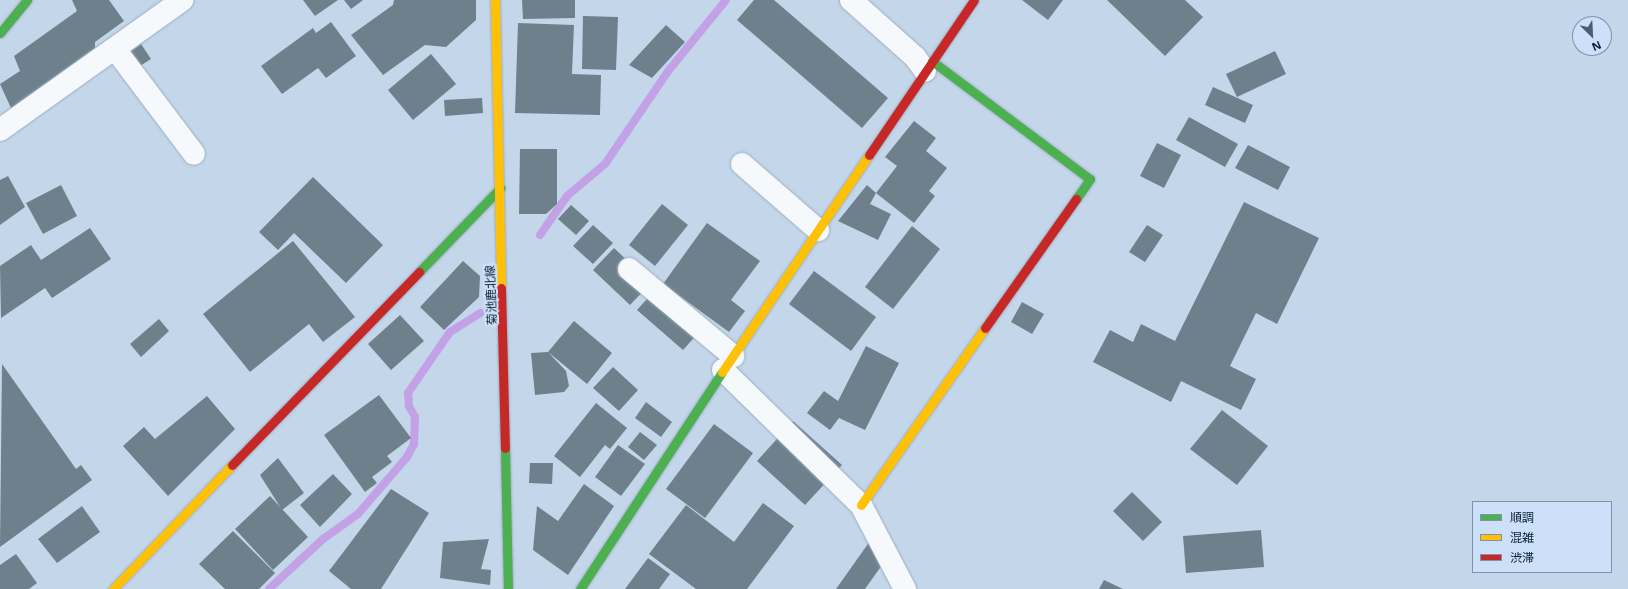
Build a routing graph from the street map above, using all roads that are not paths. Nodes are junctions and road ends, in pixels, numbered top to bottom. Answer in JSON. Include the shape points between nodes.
{"nodes":[{"id":1,"x":27,"y":0,"type":"edge"},
{"id":2,"x":182,"y":0,"type":"edge"},
{"id":3,"x":495,"y":0,"type":"edge"},
{"id":4,"x":851,"y":0,"type":"edge"},
{"id":5,"x":974,"y":0,"type":"edge"},
{"id":6,"x":0,"y":34,"type":"edge"},
{"id":7,"x":115,"y":49,"type":"junction"},
{"id":8,"x":929,"y":66,"type":"junction"},
{"id":9,"x":0,"y":130,"type":"edge"},
{"id":10,"x":194,"y":154,"type":"dead end"},
{"id":11,"x":742,"y":164,"type":"dead end"},
{"id":12,"x":500,"y":188,"type":"junction"},
{"id":13,"x":818,"y":230,"type":"junction"},
{"id":14,"x":629,"y":269,"type":"dead end"},
{"id":15,"x":728,"y":363,"type":"junction"},
{"id":16,"x":861,"y":505,"type":"junction"},
{"id":17,"x":113,"y":589,"type":"edge"},
{"id":18,"x":508,"y":589,"type":"edge"},
{"id":19,"x":580,"y":589,"type":"edge"},
{"id":20,"x":905,"y":589,"type":"edge"}],
"edges":[{"from":1,"to":6,"type":"main road"},
{"from":2,"to":7,"type":"street"},
{"from":3,"to":12,"type":"main road","name":"菊池鹿北線"},
{"from":4,"to":8,"type":"street","via":[[915,57]]},
{"from":5,"to":8,"type":"main road"},
{"from":7,"to":9,"type":"street"},
{"from":7,"to":10,"type":"street"},
{"from":8,"to":13,"type":"main road"},
{"from":8,"to":16,"type":"main road","via":[[1090,180]]},
{"from":11,"to":13,"type":"street"},
{"from":12,"to":17,"type":"main road"},
{"from":12,"to":18,"type":"main road","name":"菊池鹿北線"},
{"from":13,"to":15,"type":"main road"},
{"from":14,"to":15,"type":"street"},
{"from":15,"to":16,"type":"street"},
{"from":15,"to":19,"type":"main road"},
{"from":16,"to":20,"type":"street"}]}
